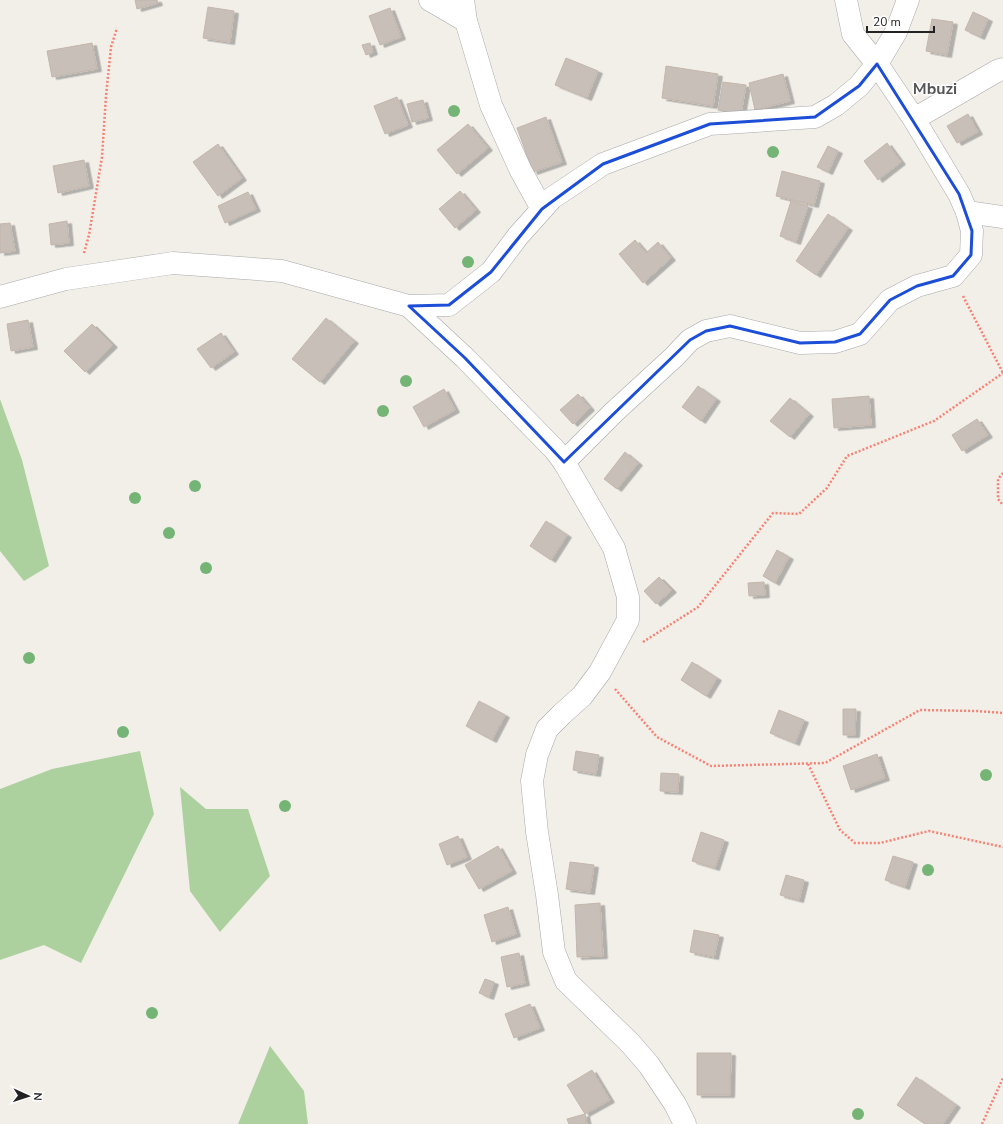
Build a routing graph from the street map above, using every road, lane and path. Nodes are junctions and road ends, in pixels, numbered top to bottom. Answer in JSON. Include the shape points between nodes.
{"nodes":[{"id":1,"x":430,"y":0,"type":"edge"},
{"id":2,"x":846,"y":0,"type":"edge"},
{"id":3,"x":908,"y":0,"type":"edge"},
{"id":4,"x":465,"y":10,"type":"edge"},
{"id":5,"x":117,"y":28,"type":"dead end"},
{"id":6,"x":878,"y":64,"type":"junction"},
{"id":7,"x":1003,"y":69,"type":"edge"},
{"id":8,"x":914,"y":119,"type":"junction"},
{"id":9,"x":542,"y":209,"type":"junction"},
{"id":10,"x":968,"y":212,"type":"junction"},
{"id":11,"x":1003,"y":217,"type":"edge"},
{"id":12,"x":953,"y":276,"type":"junction"},
{"id":13,"x":78,"y":277,"type":"junction"},
{"id":14,"x":0,"y":297,"type":"edge"},
{"id":15,"x":409,"y":306,"type":"junction"},
{"id":16,"x":1003,"y":373,"type":"edge"},
{"id":17,"x":564,"y":462,"type":"junction"},
{"id":18,"x":1003,"y":473,"type":"edge"},
{"id":19,"x":1003,"y":505,"type":"edge"},
{"id":20,"x":618,"y":640,"type":"junction"},
{"id":21,"x":600,"y":672,"type":"junction"},
{"id":22,"x":1003,"y":713,"type":"edge"},
{"id":23,"x":808,"y":764,"type":"junction"},
{"id":24,"x":1003,"y":847,"type":"edge"},
{"id":25,"x":1003,"y":1078,"type":"edge"},
{"id":26,"x":685,"y":1124,"type":"edge"},
{"id":27,"x":982,"y":1124,"type":"edge"}],
"edges":[{"from":1,"to":4,"type":"street"},
{"from":2,"to":6,"type":"street","via":[[853,34]]},
{"from":3,"to":6,"type":"street","via":[[896,32]]},
{"from":4,"to":9,"type":"street","via":[[492,105],[521,171]]},
{"from":5,"to":13,"type":"path","via":[[111,47],[102,157],[89,236]]},
{"from":6,"to":8,"type":"street"},
{"from":6,"to":9,"type":"street","via":[[859,86],[836,105],[814,117],[710,124],[603,164],[552,198]]},
{"from":7,"to":8,"type":"street"},
{"from":8,"to":10,"type":"street"},
{"from":9,"to":15,"type":"street","via":[[491,272],[449,305]]},
{"from":10,"to":11,"type":"street"},
{"from":10,"to":12,"type":"street","via":[[972,230],[971,255]]},
{"from":12,"to":16,"type":"path"},
{"from":12,"to":17,"type":"street","via":[[917,286],[890,300],[860,334],[835,342],[800,343],[730,326],[706,331],[690,340]]},
{"from":13,"to":14,"type":"street"},
{"from":13,"to":15,"type":"street","via":[[173,263],[282,271]]},
{"from":15,"to":17,"type":"street","via":[[465,358]]},
{"from":16,"to":20,"type":"path","via":[[934,421],[847,456],[827,488],[799,514],[773,513],[698,607],[640,644]]},
{"from":17,"to":20,"type":"street","via":[[614,548],[628,597],[628,620]]},
{"from":18,"to":19,"type":"path","via":[[998,479],[998,499]]},
{"from":20,"to":21,"type":"street"},
{"from":21,"to":23,"type":"path","via":[[657,737],[711,766]]},
{"from":21,"to":26,"type":"street","via":[[582,696],[547,729],[537,755],[532,781],[554,952],[566,981],[644,1059],[675,1104]]},
{"from":22,"to":23,"type":"path","via":[[920,710],[825,763]]},
{"from":23,"to":24,"type":"path","via":[[840,830],[855,843],[880,843],[929,831]]},
{"from":25,"to":27,"type":"path"}]}
